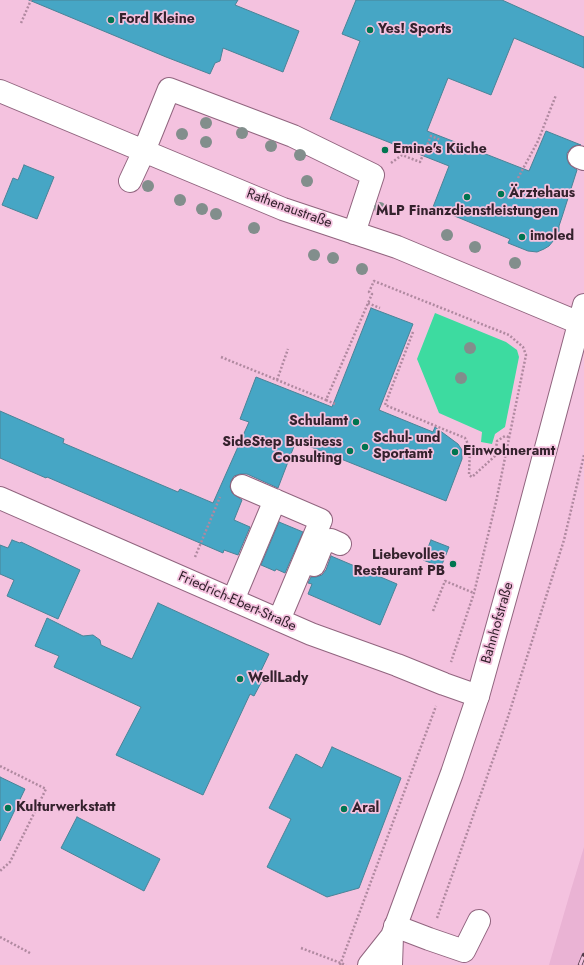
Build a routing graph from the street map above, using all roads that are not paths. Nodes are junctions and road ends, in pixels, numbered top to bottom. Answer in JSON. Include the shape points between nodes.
{"nodes":[{"id":1,"x":0,"y":91,"type":"edge"},
{"id":2,"x":144,"y":150,"type":"junction"},
{"id":3,"x":130,"y":181,"type":"dead end"},
{"id":4,"x":354,"y":233,"type":"junction"},
{"id":5,"x":582,"y":318,"type":"edge"},
{"id":6,"x":242,"y":486,"type":"road end"},
{"id":7,"x":0,"y":498,"type":"edge"},
{"id":8,"x":275,"y":500,"type":"junction"},
{"id":9,"x":340,"y":544,"type":"dead end"},
{"id":10,"x":233,"y":600,"type":"junction"},
{"id":11,"x":283,"y":622,"type":"junction"},
{"id":12,"x":478,"y":696,"type":"junction"},
{"id":13,"x":479,"y":921,"type":"dead end"},
{"id":14,"x":393,"y":931,"type":"junction"},
{"id":15,"x":369,"y":965,"type":"edge"},
{"id":16,"x":391,"y":965,"type":"edge"}],
"edges":[{"from":1,"to":2,"type":"street","name":"Rathenaustraße"},
{"from":2,"to":3,"type":"street"},
{"from":2,"to":4,"type":"street","name":"Rathenaustraße","via":[[283,209]]},
{"from":2,"to":4,"type":"street","via":[[169,89],[293,136],[373,175]]},
{"from":4,"to":5,"type":"street","name":"Rathenaustraße"},
{"from":5,"to":12,"type":"street","name":"Bahnhofstraße"},
{"from":6,"to":8,"type":"street"},
{"from":7,"to":10,"type":"street","name":"Friedrich-Ebert-Straße"},
{"from":8,"to":10,"type":"street"},
{"from":8,"to":11,"type":"street","via":[[322,520]]},
{"from":9,"to":11,"type":"street","via":[[331,540],[322,545]]},
{"from":10,"to":11,"type":"street","name":"Friedrich-Ebert-Straße"},
{"from":11,"to":12,"type":"street","name":"Friedrich-Ebert-Straße"},
{"from":12,"to":14,"type":"street","name":"Bahnhofstraße"},
{"from":13,"to":14,"type":"street","via":[[464,951],[429,939]]},
{"from":14,"to":15,"type":"street","name":"Bahnhofstraße"},
{"from":14,"to":16,"type":"street","name":"Bahnhofstraße"}]}
